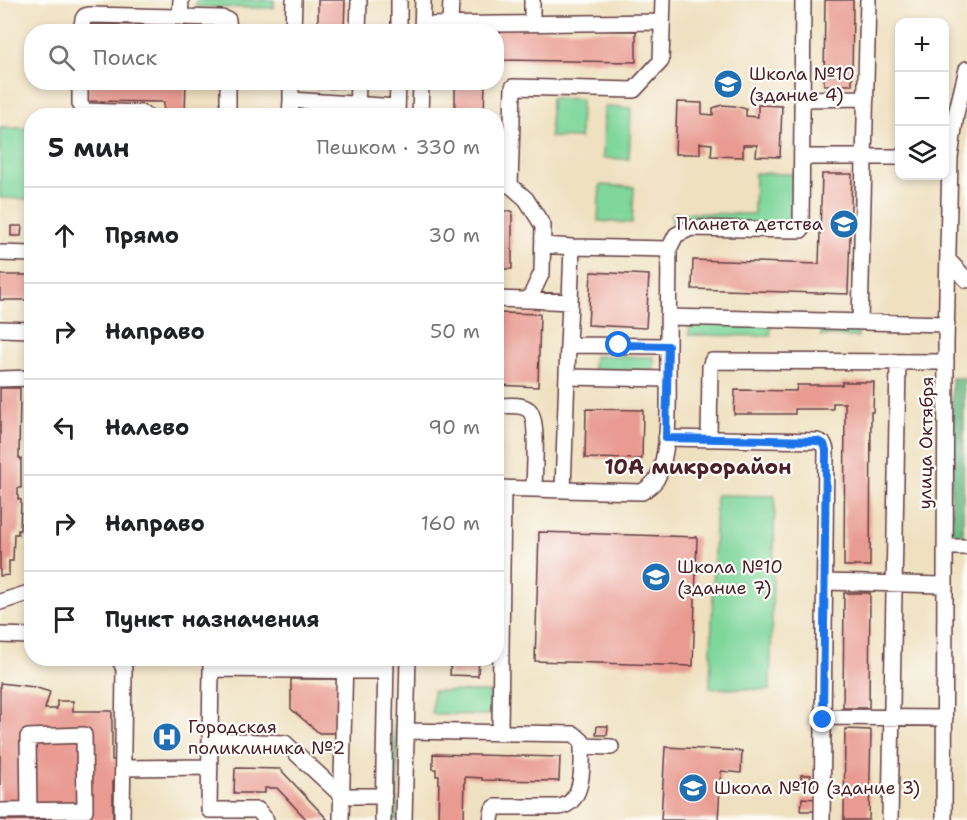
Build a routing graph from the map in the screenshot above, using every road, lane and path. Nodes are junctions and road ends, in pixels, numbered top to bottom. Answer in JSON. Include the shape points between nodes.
{"nodes":[{"id":1,"x":181,"y":0,"type":"edge"},
{"id":2,"x":294,"y":0,"type":"edge"},
{"id":3,"x":359,"y":0,"type":"edge"},
{"id":4,"x":399,"y":0,"type":"edge"},
{"id":5,"x":423,"y":0,"type":"edge"},
{"id":6,"x":451,"y":0,"type":"edge"},
{"id":7,"x":532,"y":0,"type":"edge"},
{"id":8,"x":663,"y":0,"type":"edge"},
{"id":9,"x":803,"y":0,"type":"edge"},
{"id":10,"x":868,"y":0,"type":"edge"},
{"id":11,"x":180,"y":17,"type":"junction"},
{"id":12,"x":662,"y":22,"type":"junction"},
{"id":13,"x":532,"y":23,"type":"junction"},
{"id":14,"x":82,"y":24,"type":"edge"},
{"id":15,"x":228,"y":24,"type":"edge"},
{"id":16,"x":293,"y":24,"type":"edge"},
{"id":17,"x":358,"y":24,"type":"edge"},
{"id":18,"x":399,"y":24,"type":"edge"},
{"id":19,"x":422,"y":24,"type":"edge"},
{"id":20,"x":450,"y":24,"type":"joint"},
{"id":21,"x":967,"y":69,"type":"edge"},
{"id":22,"x":80,"y":90,"type":"edge"},
{"id":23,"x":228,"y":90,"type":"edge"},
{"id":24,"x":291,"y":90,"type":"edge"},
{"id":25,"x":358,"y":90,"type":"edge"},
{"id":26,"x":398,"y":90,"type":"edge"},
{"id":27,"x":421,"y":90,"type":"edge"},
{"id":28,"x":866,"y":98,"type":"junction"},
{"id":29,"x":802,"y":99,"type":"junction"},
{"id":30,"x":83,"y":108,"type":"edge"},
{"id":31,"x":228,"y":108,"type":"edge"},
{"id":32,"x":291,"y":108,"type":"edge"},
{"id":33,"x":357,"y":108,"type":"edge"},
{"id":34,"x":397,"y":108,"type":"edge"},
{"id":35,"x":420,"y":108,"type":"edge"},
{"id":36,"x":960,"y":140,"type":"edge"},
{"id":37,"x":949,"y":155,"type":"edge"},
{"id":38,"x":864,"y":156,"type":"junction"},
{"id":39,"x":802,"y":157,"type":"junction"},
{"id":40,"x":895,"y":157,"type":"edge"},
{"id":41,"x":504,"y":175,"type":"edge"},
{"id":42,"x":947,"y":180,"type":"edge"},
{"id":43,"x":504,"y":186,"type":"edge"},
{"id":44,"x":544,"y":245,"type":"junction"},
{"id":45,"x":572,"y":247,"type":"junction"},
{"id":46,"x":669,"y":249,"type":"junction"},
{"id":47,"x":0,"y":253,"type":"edge"},
{"id":48,"x":24,"y":254,"type":"edge"},
{"id":49,"x":948,"y":260,"type":"junction"},
{"id":50,"x":967,"y":280,"type":"edge"},
{"id":51,"x":504,"y":299,"type":"edge"},
{"id":52,"x":529,"y":300,"type":"junction"},
{"id":53,"x":570,"y":302,"type":"junction"},
{"id":54,"x":668,"y":317,"type":"junction"},
{"id":55,"x":860,"y":322,"type":"junction"},
{"id":56,"x":946,"y":324,"type":"junction"},
{"id":57,"x":0,"y":329,"type":"edge"},
{"id":58,"x":24,"y":330,"type":"edge"},
{"id":59,"x":568,"y":345,"type":"junction"},
{"id":60,"x":668,"y":346,"type":"junction"},
{"id":61,"x":898,"y":362,"type":"junction"},
{"id":62,"x":946,"y":362,"type":"junction"},
{"id":63,"x":567,"y":377,"type":"junction"},
{"id":64,"x":24,"y":378,"type":"edge"},
{"id":65,"x":0,"y":379,"type":"edge"},
{"id":66,"x":667,"y":379,"type":"junction"},
{"id":67,"x":504,"y":406,"type":"edge"},
{"id":68,"x":666,"y":438,"type":"junction"},
{"id":69,"x":709,"y":439,"type":"junction"},
{"id":70,"x":504,"y":488,"type":"edge"},
{"id":71,"x":534,"y":489,"type":"junction"},
{"id":72,"x":563,"y":490,"type":"junction"},
{"id":73,"x":945,"y":547,"type":"junction"},
{"id":74,"x":967,"y":547,"type":"edge"},
{"id":75,"x":825,"y":582,"type":"junction"},
{"id":76,"x":894,"y":584,"type":"junction"},
{"id":77,"x":944,"y":585,"type":"junction"},
{"id":78,"x":24,"y":594,"type":"edge"},
{"id":79,"x":0,"y":602,"type":"edge"},
{"id":80,"x":0,"y":635,"type":"edge"},
{"id":81,"x":24,"y":636,"type":"edge"},
{"id":82,"x":122,"y":666,"type":"edge"},
{"id":83,"x":211,"y":666,"type":"edge"},
{"id":84,"x":345,"y":666,"type":"edge"},
{"id":85,"x":386,"y":666,"type":"edge"},
{"id":86,"x":408,"y":666,"type":"edge"},
{"id":87,"x":500,"y":666,"type":"edge"},
{"id":88,"x":823,"y":717,"type":"junction"},
{"id":89,"x":892,"y":718,"type":"junction"},
{"id":90,"x":945,"y":718,"type":"junction"},
{"id":91,"x":406,"y":731,"type":"junction"},
{"id":92,"x":500,"y":732,"type":"junction"},
{"id":93,"x":210,"y":740,"type":"junction"},
{"id":94,"x":611,"y":747,"type":"dead end"},
{"id":95,"x":585,"y":751,"type":"junction"},
{"id":96,"x":210,"y":767,"type":"junction"},
{"id":97,"x":123,"y":768,"type":"junction"},
{"id":98,"x":342,"y":796,"type":"junction"},
{"id":99,"x":384,"y":796,"type":"junction"},
{"id":100,"x":29,"y":811,"type":"junction"},
{"id":101,"x":4,"y":814,"type":"edge"},
{"id":102,"x":209,"y":815,"type":"edge"},
{"id":103,"x":122,"y":820,"type":"edge"},
{"id":104,"x":266,"y":820,"type":"edge"},
{"id":105,"x":341,"y":820,"type":"edge"},
{"id":106,"x":383,"y":820,"type":"edge"},
{"id":107,"x":404,"y":820,"type":"edge"},
{"id":108,"x":491,"y":820,"type":"edge"},
{"id":109,"x":822,"y":820,"type":"edge"},
{"id":110,"x":890,"y":820,"type":"edge"},
{"id":111,"x":944,"y":820,"type":"edge"}],
"edges":[{"from":1,"to":11,"type":"street"},
{"from":2,"to":16,"type":"street"},
{"from":3,"to":17,"type":"street"},
{"from":4,"to":18,"type":"street"},
{"from":5,"to":19,"type":"street"},
{"from":6,"to":20,"type":"street"},
{"from":7,"to":13,"type":"street"},
{"from":8,"to":12,"type":"street"},
{"from":9,"to":29,"type":"street"},
{"from":10,"to":28,"type":"street"},
{"from":11,"to":14,"type":"street","via":[[85,16]]},
{"from":11,"to":15,"type":"street","via":[[221,18]]},
{"from":12,"to":13,"type":"street"},
{"from":12,"to":41,"type":"street","via":[[661,61],[634,90],[513,87]]},
{"from":13,"to":20,"type":"street"},
{"from":21,"to":36,"type":"street","name":"улица Октября"},
{"from":22,"to":30,"type":"street"},
{"from":23,"to":31,"type":"street"},
{"from":24,"to":32,"type":"street"},
{"from":25,"to":33,"type":"street"},
{"from":26,"to":34,"type":"street"},
{"from":27,"to":35,"type":"street"},
{"from":28,"to":29,"type":"street"},
{"from":28,"to":38,"type":"street"},
{"from":29,"to":39,"type":"street"},
{"from":36,"to":37,"type":"street","name":"улица Октября"},
{"from":38,"to":39,"type":"street"},
{"from":38,"to":40,"type":"street"},
{"from":38,"to":55,"type":"street"},
{"from":39,"to":46,"type":"street","via":[[801,230],[691,228],[676,235]]},
{"from":42,"to":49,"type":"street","name":"улица Октября"},
{"from":43,"to":44,"type":"street","via":[[526,199],[543,226]]},
{"from":44,"to":45,"type":"street"},
{"from":44,"to":52,"type":"street","via":[[542,272]]},
{"from":45,"to":46,"type":"street"},
{"from":45,"to":53,"type":"street"},
{"from":46,"to":54,"type":"street"},
{"from":47,"to":48,"type":"street"},
{"from":49,"to":50,"type":"street"},
{"from":49,"to":56,"type":"street","name":"улица Октября"},
{"from":51,"to":52,"type":"street"},
{"from":52,"to":53,"type":"street"},
{"from":53,"to":59,"type":"street"},
{"from":54,"to":55,"type":"street"},
{"from":54,"to":60,"type":"street"},
{"from":55,"to":56,"type":"street"},
{"from":56,"to":62,"type":"street","name":"улица Октября"},
{"from":57,"to":58,"type":"street"},
{"from":59,"to":60,"type":"street"},
{"from":59,"to":63,"type":"street"},
{"from":60,"to":66,"type":"street"},
{"from":61,"to":62,"type":"street"},
{"from":61,"to":69,"type":"street","via":[[712,361]]},
{"from":61,"to":76,"type":"street"},
{"from":62,"to":73,"type":"street","name":"улица Октября"},
{"from":63,"to":66,"type":"street"},
{"from":63,"to":72,"type":"street"},
{"from":64,"to":65,"type":"street"},
{"from":66,"to":68,"type":"street"},
{"from":67,"to":71,"type":"street","via":[[522,407],[533,417]]},
{"from":68,"to":69,"type":"street"},
{"from":68,"to":72,"type":"street","via":[[658,481],[642,492]]},
{"from":69,"to":75,"type":"street","via":[[824,444]]},
{"from":70,"to":71,"type":"street"},
{"from":71,"to":72,"type":"street"},
{"from":73,"to":74,"type":"street"},
{"from":73,"to":77,"type":"street","name":"улица Октября"},
{"from":75,"to":76,"type":"street"},
{"from":75,"to":88,"type":"street"},
{"from":76,"to":77,"type":"street"},
{"from":76,"to":89,"type":"street"},
{"from":77,"to":90,"type":"street","name":"улица Октября"},
{"from":78,"to":79,"type":"street"},
{"from":80,"to":81,"type":"street"},
{"from":82,"to":97,"type":"street"},
{"from":83,"to":93,"type":"street"},
{"from":84,"to":98,"type":"street"},
{"from":85,"to":99,"type":"street"},
{"from":86,"to":91,"type":"street"},
{"from":87,"to":92,"type":"street"},
{"from":88,"to":89,"type":"street"},
{"from":88,"to":109,"type":"street"},
{"from":89,"to":90,"type":"street"},
{"from":89,"to":110,"type":"street"},
{"from":90,"to":111,"type":"street","name":"улица Октября"},
{"from":91,"to":92,"type":"street"},
{"from":91,"to":107,"type":"street"},
{"from":92,"to":95,"type":"street","via":[[574,734],[579,736]]},
{"from":93,"to":96,"type":"street"},
{"from":93,"to":98,"type":"street","via":[[285,743]]},
{"from":94,"to":95,"type":"street"},
{"from":95,"to":108,"type":"street","via":[[580,788],[568,804],[496,807]]},
{"from":96,"to":97,"type":"street"},
{"from":96,"to":102,"type":"street"},
{"from":97,"to":103,"type":"street"},
{"from":98,"to":99,"type":"street"},
{"from":98,"to":105,"type":"street"},
{"from":99,"to":106,"type":"street"},
{"from":100,"to":100,"type":"street","via":[[85,810],[84,735],[28,737]]},
{"from":100,"to":101,"type":"street"},
{"from":102,"to":104,"type":"street","via":[[258,810]]}]}
